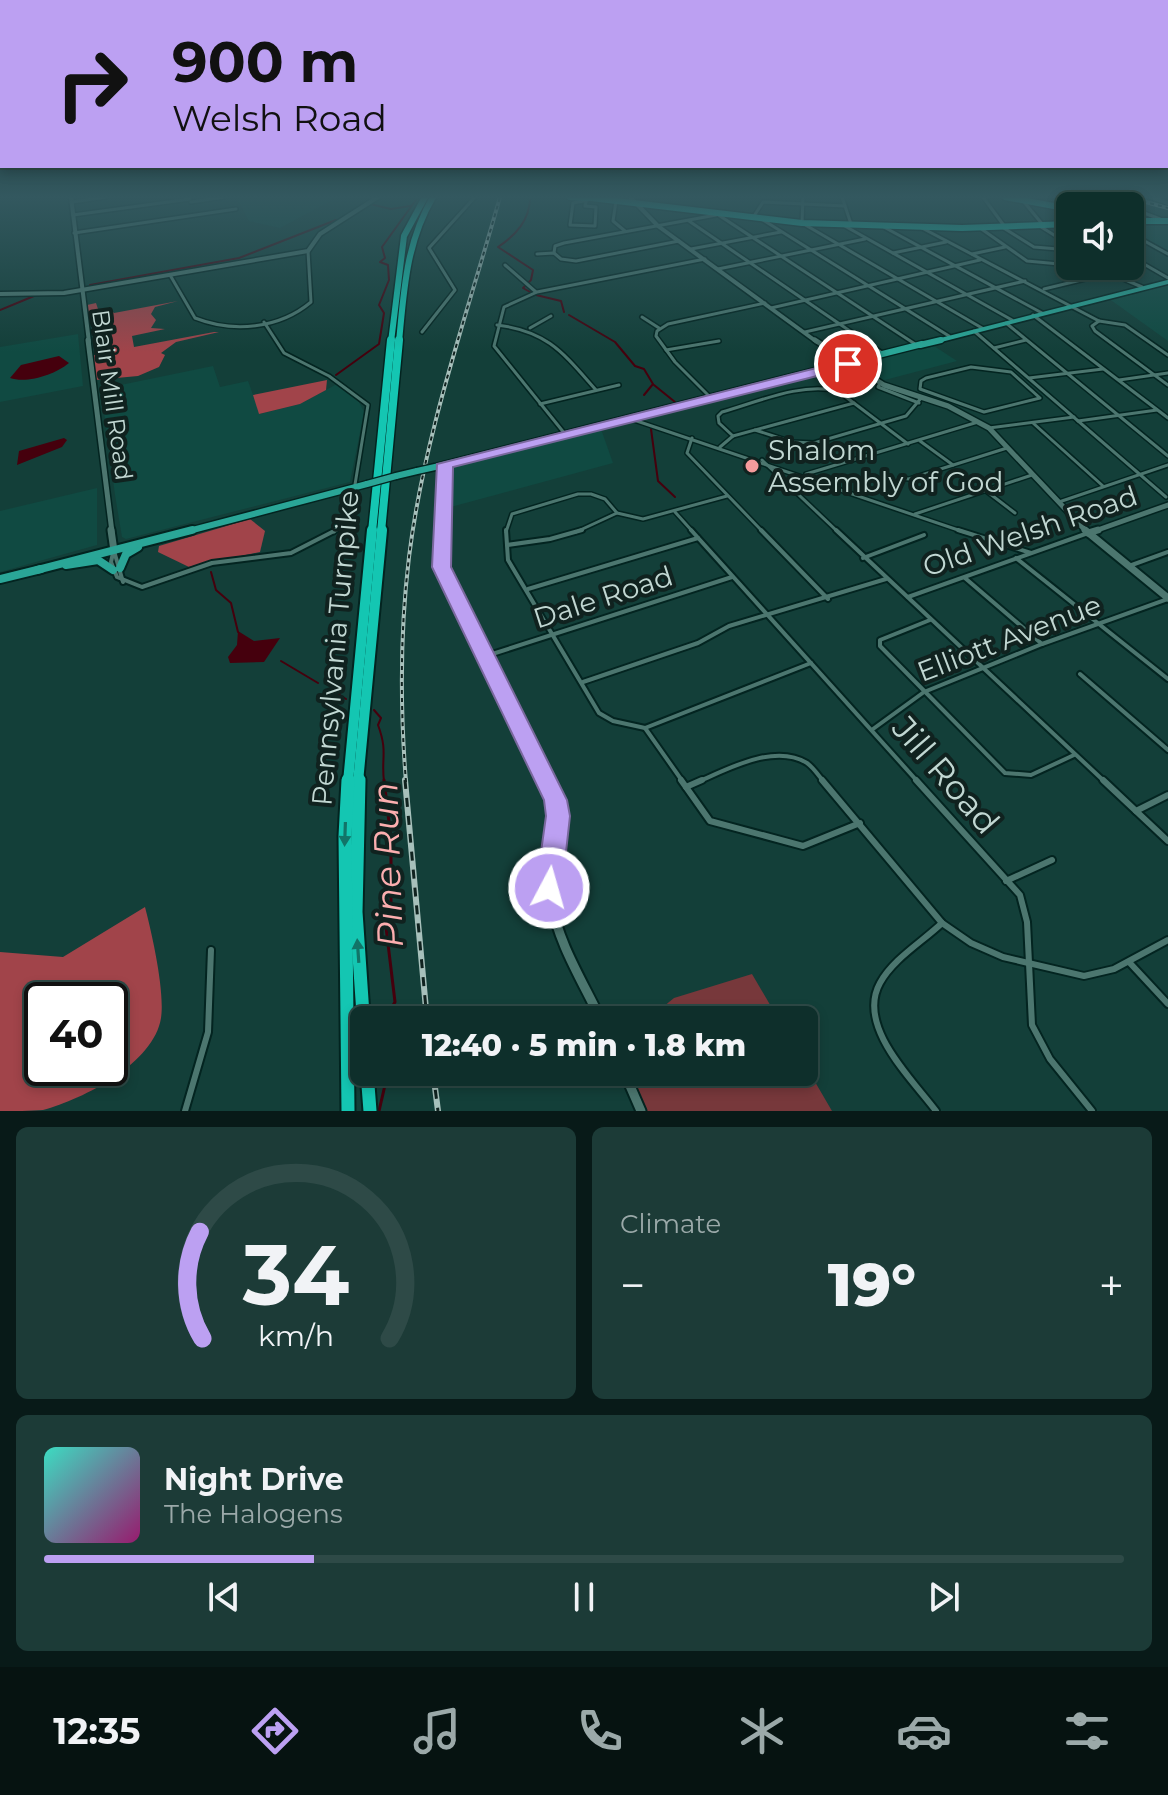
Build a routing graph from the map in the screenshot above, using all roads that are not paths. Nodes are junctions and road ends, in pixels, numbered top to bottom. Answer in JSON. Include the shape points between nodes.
{"nodes":[{"id":1,"x":76,"y":249,"type":"edge"},
{"id":2,"x":301,"y":249,"type":"edge"},
{"id":3,"x":310,"y":249,"type":"edge"},
{"id":4,"x":401,"y":249,"type":"edge"},
{"id":5,"x":410,"y":249,"type":"edge"},
{"id":6,"x":430,"y":249,"type":"edge"},
{"id":7,"x":554,"y":249,"type":"edge"},
{"id":8,"x":639,"y":249,"type":"edge"},
{"id":9,"x":691,"y":249,"type":"edge"},
{"id":10,"x":730,"y":249,"type":"edge"},
{"id":11,"x":770,"y":249,"type":"edge"},
{"id":12,"x":815,"y":249,"type":"edge"},
{"id":13,"x":847,"y":249,"type":"edge"},
{"id":14,"x":886,"y":249,"type":"edge"},
{"id":15,"x":912,"y":249,"type":"edge"},
{"id":16,"x":923,"y":249,"type":"edge"},
{"id":17,"x":962,"y":249,"type":"edge"},
{"id":18,"x":996,"y":249,"type":"edge"},
{"id":19,"x":1008,"y":249,"type":"edge"},
{"id":20,"x":809,"y":250,"type":"junction"},
{"id":21,"x":554,"y":253,"type":"junction"},
{"id":22,"x":893,"y":253,"type":"junction"},
{"id":23,"x":309,"y":254,"type":"junction"},
{"id":24,"x":537,"y":254,"type":"dead end"},
{"id":25,"x":972,"y":254,"type":"junction"},
{"id":26,"x":288,"y":255,"type":"junction"},
{"id":27,"x":781,"y":256,"type":"junction"},
{"id":28,"x":705,"y":259,"type":"junction"},
{"id":29,"x":982,"y":259,"type":"junction"},
{"id":30,"x":751,"y":263,"type":"junction"},
{"id":31,"x":1056,"y":264,"type":"edge"},
{"id":32,"x":505,"y":265,"type":"dead end"},
{"id":33,"x":1144,"y":265,"type":"edge"},
{"id":34,"x":954,"y":266,"type":"junction"},
{"id":35,"x":718,"y":269,"type":"junction"},
{"id":36,"x":925,"y":272,"type":"junction"},
{"id":37,"x":170,"y":275,"type":"junction"},
{"id":38,"x":897,"y":279,"type":"junction"},
{"id":39,"x":1082,"y":280,"type":"edge"},
{"id":40,"x":1126,"y":280,"type":"edge"},
{"id":41,"x":1168,"y":280,"type":"edge"},
{"id":42,"x":1025,"y":281,"type":"junction"},
{"id":43,"x":867,"y":285,"type":"junction"},
{"id":44,"x":1142,"y":287,"type":"junction"},
{"id":45,"x":996,"y":288,"type":"junction"},
{"id":46,"x":81,"y":290,"type":"junction"},
{"id":47,"x":1041,"y":290,"type":"junction"},
{"id":48,"x":537,"y":292,"type":"junction"},
{"id":49,"x":836,"y":292,"type":"junction"},
{"id":50,"x":0,"y":294,"type":"edge"},
{"id":51,"x":967,"y":295,"type":"junction"},
{"id":52,"x":804,"y":299,"type":"junction"},
{"id":53,"x":937,"y":302,"type":"junction"},
{"id":54,"x":765,"y":303,"type":"junction"},
{"id":55,"x":1072,"y":305,"type":"junction"},
{"id":56,"x":771,"y":308,"type":"junction"},
{"id":57,"x":906,"y":309,"type":"junction"},
{"id":58,"x":1042,"y":313,"type":"junction"},
{"id":59,"x":1033,"y":315,"type":"junction"},
{"id":60,"x":551,"y":316,"type":"dead end"},
{"id":61,"x":642,"y":317,"type":"dead end"},
{"id":62,"x":874,"y":317,"type":"junction"},
{"id":63,"x":1008,"y":321,"type":"junction"},
{"id":64,"x":1099,"y":321,"type":"junction"},
{"id":65,"x":264,"y":322,"type":"junction"},
{"id":66,"x":497,"y":325,"type":"junction"},
{"id":67,"x":842,"y":325,"type":"junction"},
{"id":68,"x":530,"y":328,"type":"junction"},
{"id":69,"x":659,"y":328,"type":"junction"},
{"id":70,"x":982,"y":328,"type":"junction"},
{"id":71,"x":973,"y":330,"type":"junction"},
{"id":72,"x":422,"y":332,"type":"dead end"},
{"id":73,"x":805,"y":332,"type":"junction"},
{"id":74,"x":949,"y":336,"type":"junction"},
{"id":75,"x":1026,"y":340,"type":"junction"},
{"id":76,"x":719,"y":341,"type":"dead end"},
{"id":77,"x":919,"y":344,"type":"junction"},
{"id":78,"x":994,"y":348,"type":"junction"},
{"id":79,"x":666,"y":350,"type":"junction"},
{"id":80,"x":882,"y":353,"type":"junction"},
{"id":81,"x":1168,"y":355,"type":"edge"},
{"id":82,"x":846,"y":363,"type":"junction"},
{"id":83,"x":1105,"y":369,"type":"junction"},
{"id":84,"x":1168,"y":373,"type":"edge"},
{"id":85,"x":1067,"y":374,"type":"junction"},
{"id":86,"x":1155,"y":375,"type":"junction"},
{"id":87,"x":1029,"y":378,"type":"junction"},
{"id":88,"x":1119,"y":380,"type":"junction"},
{"id":89,"x":619,"y":385,"type":"dead end"},
{"id":90,"x":1168,"y":385,"type":"edge"},
{"id":91,"x":596,"y":390,"type":"junction"},
{"id":92,"x":710,"y":397,"type":"junction"},
{"id":93,"x":920,"y":400,"type":"junction"},
{"id":94,"x":957,"y":402,"type":"junction"},
{"id":95,"x":854,"y":403,"type":"junction"},
{"id":96,"x":540,"y":404,"type":"junction"},
{"id":97,"x":948,"y":406,"type":"junction"},
{"id":98,"x":1157,"y":410,"type":"junction"},
{"id":99,"x":1118,"y":416,"type":"junction"},
{"id":100,"x":627,"y":418,"type":"junction"},
{"id":101,"x":1168,"y":418,"type":"edge"},
{"id":102,"x":1076,"y":419,"type":"junction"},
{"id":103,"x":980,"y":421,"type":"junction"},
{"id":104,"x":1033,"y":423,"type":"junction"},
{"id":105,"x":881,"y":424,"type":"junction"},
{"id":106,"x":989,"y":428,"type":"junction"},
{"id":107,"x":755,"y":430,"type":"junction"},
{"id":108,"x":565,"y":434,"type":"junction"},
{"id":109,"x":733,"y":436,"type":"junction"},
{"id":110,"x":692,"y":438,"type":"junction"},
{"id":111,"x":919,"y":440,"type":"junction"},
{"id":112,"x":908,"y":444,"type":"junction"},
{"id":113,"x":720,"y":447,"type":"junction"},
{"id":114,"x":1009,"y":447,"type":"junction"},
{"id":115,"x":1168,"y":456,"type":"edge"},
{"id":116,"x":762,"y":460,"type":"junction"},
{"id":117,"x":445,"y":464,"type":"junction"},
{"id":118,"x":953,"y":465,"type":"junction"},
{"id":119,"x":1168,"y":465,"type":"edge"},
{"id":120,"x":1139,"y":474,"type":"junction"},
{"id":121,"x":804,"y":475,"type":"junction"},
{"id":122,"x":1035,"y":475,"type":"junction"},
{"id":123,"x":900,"y":478,"type":"dead end"},
{"id":124,"x":357,"y":486,"type":"junction"},
{"id":125,"x":1103,"y":486,"type":"junction"},
{"id":126,"x":985,"y":490,"type":"junction"},
{"id":127,"x":727,"y":496,"type":"junction"},
{"id":128,"x":1166,"y":497,"type":"edge"},
{"id":129,"x":1059,"y":502,"type":"junction"},
{"id":130,"x":1168,"y":505,"type":"edge"},
{"id":131,"x":675,"y":512,"type":"junction"},
{"id":132,"x":617,"y":513,"type":"junction"},
{"id":133,"x":1015,"y":513,"type":"dead end"},
{"id":134,"x":913,"y":514,"type":"junction"},
{"id":135,"x":220,"y":522,"type":"junction"},
{"id":136,"x":1088,"y":533,"type":"junction"},
{"id":137,"x":924,"y":535,"type":"dead end"},
{"id":138,"x":698,"y":538,"type":"junction"},
{"id":139,"x":158,"y":540,"type":"junction"},
{"id":140,"x":507,"y":545,"type":"junction"},
{"id":141,"x":114,"y":550,"type":"junction"},
{"id":142,"x":1168,"y":552,"type":"edge"},
{"id":143,"x":1031,"y":553,"type":"junction"},
{"id":144,"x":863,"y":558,"type":"junction"},
{"id":145,"x":1016,"y":558,"type":"junction"},
{"id":146,"x":56,"y":565,"type":"junction"},
{"id":147,"x":1129,"y":567,"type":"junction"},
{"id":148,"x":116,"y":569,"type":"junction"},
{"id":149,"x":37,"y":570,"type":"junction"},
{"id":150,"x":732,"y":577,"type":"junction"},
{"id":151,"x":965,"y":578,"type":"junction"},
{"id":152,"x":0,"y":579,"type":"edge"},
{"id":153,"x":886,"y":579,"type":"junction"},
{"id":154,"x":527,"y":589,"type":"junction"},
{"id":155,"x":908,"y":597,"type":"junction"},
{"id":156,"x":828,"y":599,"type":"junction"},
{"id":157,"x":1168,"y":599,"type":"edge"},
{"id":158,"x":765,"y":614,"type":"junction"},
{"id":159,"x":931,"y":619,"type":"junction"},
{"id":160,"x":1099,"y":624,"type":"junction"},
{"id":161,"x":552,"y":635,"type":"junction"},
{"id":162,"x":1042,"y":644,"type":"junction"},
{"id":163,"x":486,"y":656,"type":"junction"},
{"id":164,"x":811,"y":663,"type":"junction"},
{"id":165,"x":983,"y":670,"type":"junction"},
{"id":166,"x":1080,"y":674,"type":"dead end"},
{"id":167,"x":1168,"y":679,"type":"edge"},
{"id":168,"x":582,"y":682,"type":"junction"},
{"id":169,"x":924,"y":692,"type":"junction"},
{"id":170,"x":645,"y":728,"type":"junction"},
{"id":171,"x":873,"y":729,"type":"junction"},
{"id":172,"x":1168,"y":750,"type":"edge"},
{"id":173,"x":1074,"y":755,"type":"junction"},
{"id":174,"x":686,"y":787,"type":"junction"},
{"id":175,"x":1168,"y":795,"type":"edge"},
{"id":176,"x":1136,"y":811,"type":"junction"},
{"id":177,"x":860,"y":823,"type":"junction"},
{"id":178,"x":1168,"y":841,"type":"edge"},
{"id":179,"x":1052,"y":860,"type":"dead end"},
{"id":180,"x":1006,"y":881,"type":"junction"},
{"id":181,"x":942,"y":923,"type":"junction"},
{"id":182,"x":1168,"y":940,"type":"edge"},
{"id":183,"x":211,"y":950,"type":"dead end"},
{"id":184,"x":1129,"y":962,"type":"junction"},
{"id":185,"x":1026,"y":963,"type":"junction"},
{"id":186,"x":1168,"y":1004,"type":"edge"},
{"id":187,"x":362,"y":1006,"type":"edge"},
{"id":188,"x":595,"y":1006,"type":"edge"},
{"id":189,"x":368,"y":1086,"type":"edge"},
{"id":190,"x":630,"y":1086,"type":"edge"},
{"id":191,"x":185,"y":1111,"type":"edge"},
{"id":192,"x":348,"y":1111,"type":"edge"},
{"id":193,"x":370,"y":1111,"type":"edge"},
{"id":194,"x":641,"y":1111,"type":"edge"},
{"id":195,"x":936,"y":1111,"type":"edge"},
{"id":196,"x":1092,"y":1111,"type":"edge"}],
"edges":[{"from":1,"to":46,"type":"street","name":"Blair Mill Road"},
{"from":2,"to":26,"type":"street"},
{"from":3,"to":23,"type":"street"},
{"from":4,"to":192,"type":"highway","name":"Pennsylvania Turnpike","one_way":true,"via":[[351,739],[343,916]]},
{"from":187,"to":5,"type":"highway","name":"Pennsylvania Turnpike","one_way":true,"via":[[356,912],[362,735]]},
{"from":6,"to":72,"type":"street","via":[[455,290]]},
{"from":7,"to":21,"type":"street"},
{"from":8,"to":21,"type":"street","via":[[576,261]]},
{"from":9,"to":28,"type":"street"},
{"from":10,"to":30,"type":"street"},
{"from":11,"to":27,"type":"street"},
{"from":12,"to":20,"type":"street"},
{"from":13,"to":38,"type":"street"},
{"from":14,"to":22,"type":"street"},
{"from":15,"to":22,"type":"street"},
{"from":16,"to":34,"type":"street"},
{"from":17,"to":25,"type":"street"},
{"from":18,"to":25,"type":"street"},
{"from":19,"to":31,"type":"street","via":[[1031,262]]},
{"from":20,"to":27,"type":"street"},
{"from":20,"to":43,"type":"street"},
{"from":21,"to":24,"type":"street"},
{"from":22,"to":36,"type":"street"},
{"from":23,"to":26,"type":"street"},
{"from":23,"to":65,"type":"street","via":[[311,302],[291,316]]},
{"from":25,"to":29,"type":"street"},
{"from":26,"to":37,"type":"street"},
{"from":27,"to":30,"type":"street"},
{"from":27,"to":49,"type":"street"},
{"from":28,"to":35,"type":"street"},
{"from":28,"to":48,"type":"street"},
{"from":29,"to":34,"type":"street"},
{"from":29,"to":42,"type":"street"},
{"from":30,"to":35,"type":"street"},
{"from":30,"to":52,"type":"street"},
{"from":32,"to":48,"type":"street"},
{"from":33,"to":41,"type":"street"},
{"from":34,"to":36,"type":"street"},
{"from":34,"to":45,"type":"street"},
{"from":35,"to":54,"type":"street"},
{"from":36,"to":38,"type":"street"},
{"from":36,"to":51,"type":"street"},
{"from":37,"to":46,"type":"street"},
{"from":37,"to":65,"type":"street","via":[[190,314],[202,322]]},
{"from":38,"to":43,"type":"street"},
{"from":38,"to":53,"type":"street"},
{"from":39,"to":47,"type":"street"},
{"from":40,"to":44,"type":"street"},
{"from":41,"to":44,"type":"main road"},
{"from":42,"to":45,"type":"street"},
{"from":42,"to":47,"type":"street"},
{"from":43,"to":49,"type":"street"},
{"from":43,"to":57,"type":"street"},
{"from":44,"to":55,"type":"main road"},
{"from":45,"to":51,"type":"street"},
{"from":45,"to":58,"type":"street"},
{"from":46,"to":50,"type":"street"},
{"from":46,"to":141,"type":"street","name":"Blair Mill Road"},
{"from":47,"to":55,"type":"street"},
{"from":48,"to":66,"type":"street","via":[[504,307]]},
{"from":49,"to":52,"type":"street"},
{"from":49,"to":62,"type":"street"},
{"from":51,"to":53,"type":"street"},
{"from":51,"to":63,"type":"street"},
{"from":52,"to":56,"type":"street"},
{"from":52,"to":67,"type":"street"},
{"from":53,"to":57,"type":"street"},
{"from":53,"to":70,"type":"street"},
{"from":54,"to":56,"type":"street"},
{"from":54,"to":69,"type":"street"},
{"from":55,"to":58,"type":"main road"},
{"from":55,"to":64,"type":"street"},
{"from":56,"to":73,"type":"street"},
{"from":57,"to":62,"type":"street"},
{"from":57,"to":74,"type":"street"},
{"from":58,"to":59,"type":"main road"},
{"from":59,"to":63,"type":"main road"},
{"from":59,"to":83,"type":"street"},
{"from":60,"to":68,"type":"street"},
{"from":61,"to":69,"type":"street"},
{"from":62,"to":67,"type":"street"},
{"from":62,"to":77,"type":"street"},
{"from":63,"to":70,"type":"main road"},
{"from":63,"to":75,"type":"street"},
{"from":64,"to":81,"type":"street","via":[[1125,325]]},
{"from":64,"to":86,"type":"street","via":[[1092,326],[1095,331]]},
{"from":65,"to":124,"type":"street","via":[[284,353],[329,376],[368,405]]},
{"from":66,"to":68,"type":"street"},
{"from":66,"to":96,"type":"street","via":[[494,346]]},
{"from":67,"to":73,"type":"street"},
{"from":67,"to":80,"type":"street"},
{"from":68,"to":91,"type":"street","via":[[548,338]]},
{"from":69,"to":79,"type":"street","via":[[656,336]]},
{"from":70,"to":71,"type":"main road"},
{"from":71,"to":74,"type":"main road"},
{"from":71,"to":78,"type":"street"},
{"from":73,"to":82,"type":"street"},
{"from":74,"to":77,"type":"main road"},
{"from":75,"to":78,"type":"street"},
{"from":75,"to":85,"type":"street"},
{"from":76,"to":79,"type":"street"},
{"from":77,"to":80,"type":"main road"},
{"from":77,"to":82,"type":"main road"},
{"from":78,"to":87,"type":"street"},
{"from":79,"to":92,"type":"street"},
{"from":80,"to":82,"type":"main road"},
{"from":82,"to":92,"type":"main road"},
{"from":82,"to":93,"type":"street"},
{"from":83,"to":85,"type":"street"},
{"from":83,"to":88,"type":"street"},
{"from":84,"to":86,"type":"street"},
{"from":85,"to":87,"type":"street"},
{"from":85,"to":99,"type":"street"},
{"from":86,"to":88,"type":"street"},
{"from":86,"to":90,"type":"street"},
{"from":87,"to":102,"type":"street"},
{"from":88,"to":98,"type":"street"},
{"from":89,"to":91,"type":"street"},
{"from":91,"to":96,"type":"street"},
{"from":92,"to":100,"type":"main road"},
{"from":93,"to":97,"type":"street"},
{"from":93,"to":105,"type":"street","via":[[910,414]]},
{"from":94,"to":94,"type":"street","via":[[922,391],[921,381],[971,367],[998,369],[1015,374],[1040,398],[984,412]]},
{"from":94,"to":97,"type":"street"},
{"from":95,"to":105,"type":"street"},
{"from":95,"to":107,"type":"street"},
{"from":95,"to":109,"type":"street","via":[[838,391],[812,388],[731,409],[717,421]]},
{"from":96,"to":108,"type":"street"},
{"from":97,"to":103,"type":"street"},
{"from":98,"to":99,"type":"street"},
{"from":98,"to":101,"type":"street"},
{"from":99,"to":102,"type":"street"},
{"from":99,"to":115,"type":"street"},
{"from":100,"to":108,"type":"main road"},
{"from":100,"to":110,"type":"street"},
{"from":102,"to":104,"type":"street"},
{"from":102,"to":120,"type":"street"},
{"from":103,"to":106,"type":"street"},
{"from":103,"to":111,"type":"street"},
{"from":104,"to":106,"type":"street"},
{"from":104,"to":125,"type":"street"},
{"from":105,"to":107,"type":"street","via":[[810,443]]},
{"from":105,"to":112,"type":"street"},
{"from":106,"to":114,"type":"street"},
{"from":107,"to":109,"type":"street"},
{"from":108,"to":117,"type":"main road"},
{"from":109,"to":113,"type":"street"},
{"from":110,"to":113,"type":"street"},
{"from":110,"to":127,"type":"street","via":[[687,453]]},
{"from":111,"to":112,"type":"street"},
{"from":111,"to":118,"type":"street"},
{"from":112,"to":121,"type":"street"},
{"from":113,"to":116,"type":"street"},
{"from":114,"to":118,"type":"street"},
{"from":114,"to":122,"type":"street"},
{"from":116,"to":121,"type":"street"},
{"from":116,"to":144,"type":"street"},
{"from":117,"to":124,"type":"main road","bridge":true},
{"from":117,"to":163,"type":"street","via":[[442,567]]},
{"from":118,"to":123,"type":"street"},
{"from":119,"to":120,"type":"street"},
{"from":120,"to":125,"type":"street"},
{"from":120,"to":128,"type":"street"},
{"from":121,"to":134,"type":"street"},
{"from":122,"to":126,"type":"street"},
{"from":122,"to":129,"type":"street"},
{"from":124,"to":135,"type":"main road"},
{"from":124,"to":148,"type":"street","via":[[347,519],[320,542],[287,554],[220,562],[142,587],[123,582]]},
{"from":125,"to":129,"type":"street"},
{"from":126,"to":133,"type":"street"},
{"from":126,"to":134,"type":"street"},
{"from":127,"to":131,"type":"street"},
{"from":127,"to":156,"type":"street"},
{"from":129,"to":136,"type":"street"},
{"from":130,"to":136,"type":"street","name":"Old Welsh Road"},
{"from":131,"to":132,"type":"street","via":[[643,519]]},
{"from":131,"to":138,"type":"street","name":"Jill Road"},
{"from":132,"to":140,"type":"street","via":[[545,541]]},
{"from":132,"to":140,"type":"street","via":[[605,499],[587,494],[519,510],[506,521]]},
{"from":134,"to":143,"type":"street"},
{"from":135,"to":139,"type":"main road"},
{"from":135,"to":141,"type":"main road"},
{"from":136,"to":143,"type":"street","name":"Old Welsh Road"},
{"from":136,"to":147,"type":"street"},
{"from":137,"to":144,"type":"street"},
{"from":138,"to":150,"type":"street","name":"Jill Road"},
{"from":138,"to":154,"type":"street"},
{"from":139,"to":141,"type":"main road"},
{"from":139,"to":148,"type":"main road","via":[[129,551]]},
{"from":140,"to":154,"type":"street","via":[[508,560]]},
{"from":141,"to":146,"type":"main road"},
{"from":141,"to":148,"type":"street","via":[[110,558]]},
{"from":141,"to":149,"type":"main road"},
{"from":142,"to":147,"type":"street"},
{"from":143,"to":145,"type":"street","name":"Old Welsh Road"},
{"from":144,"to":153,"type":"street"},
{"from":145,"to":151,"type":"street","name":"Old Welsh Road"},
{"from":145,"to":160,"type":"street"},
{"from":146,"to":148,"type":"main road","via":[[98,560]]},
{"from":146,"to":149,"type":"main road"},
{"from":147,"to":157,"type":"street"},
{"from":149,"to":152,"type":"main road"},
{"from":150,"to":158,"type":"street","name":"Jill Road"},
{"from":150,"to":161,"type":"street","name":"Dale Road"},
{"from":151,"to":155,"type":"street","name":"Old Welsh Road"},
{"from":151,"to":162,"type":"street"},
{"from":153,"to":155,"type":"street"},
{"from":153,"to":156,"type":"street"},
{"from":154,"to":161,"type":"street"},
{"from":155,"to":159,"type":"street"},
{"from":156,"to":158,"type":"street"},
{"from":157,"to":160,"type":"street","name":"Elliott Avenue"},
{"from":158,"to":164,"type":"street","name":"Jill Road"},
{"from":158,"to":168,"type":"street"},
{"from":159,"to":165,"type":"street"},
{"from":159,"to":169,"type":"street","via":[[879,642]]},
{"from":160,"to":162,"type":"street","name":"Elliott Avenue"},
{"from":160,"to":167,"type":"street"},
{"from":161,"to":163,"type":"street","name":"Dale Road"},
{"from":161,"to":168,"type":"street"},
{"from":162,"to":165,"type":"street","name":"Elliott Avenue"},
{"from":163,"to":188,"type":"street","via":[[555,800],[558,816],[549,872],[552,909]]},
{"from":164,"to":170,"type":"street"},
{"from":164,"to":171,"type":"street","name":"Jill Road"},
{"from":165,"to":169,"type":"street","name":"Elliott Avenue"},
{"from":165,"to":173,"type":"street"},
{"from":166,"to":172,"type":"street"},
{"from":168,"to":170,"type":"street","via":[[603,717]]},
{"from":169,"to":171,"type":"street","name":"Elliott Avenue"},
{"from":169,"to":173,"type":"street","via":[[1009,776],[1028,776]]},
{"from":170,"to":174,"type":"street"},
{"from":171,"to":180,"type":"street","name":"Jill Road"},
{"from":173,"to":176,"type":"street"},
{"from":174,"to":177,"type":"street","via":[[715,823],[797,846]]},
{"from":174,"to":177,"type":"street","via":[[767,755],[786,755],[815,767]]},
{"from":175,"to":176,"type":"street"},
{"from":176,"to":178,"type":"street"},
{"from":177,"to":181,"type":"street"},
{"from":179,"to":180,"type":"street"},
{"from":180,"to":185,"type":"street","name":"Jill Road","via":[[1026,908]]},
{"from":181,"to":185,"type":"street","via":[[979,946]]},
{"from":181,"to":195,"type":"street","via":[[880,983],[872,1006],[882,1036]]},
{"from":182,"to":184,"type":"street"},
{"from":183,"to":191,"type":"street","via":[[208,1032]]},
{"from":184,"to":185,"type":"street","via":[[1084,976]]},
{"from":184,"to":186,"type":"street"},
{"from":185,"to":196,"type":"street","name":"Jill Road","via":[[1036,1038]]},
{"from":189,"to":193,"type":"highway"},
{"from":190,"to":194,"type":"street"}]}
